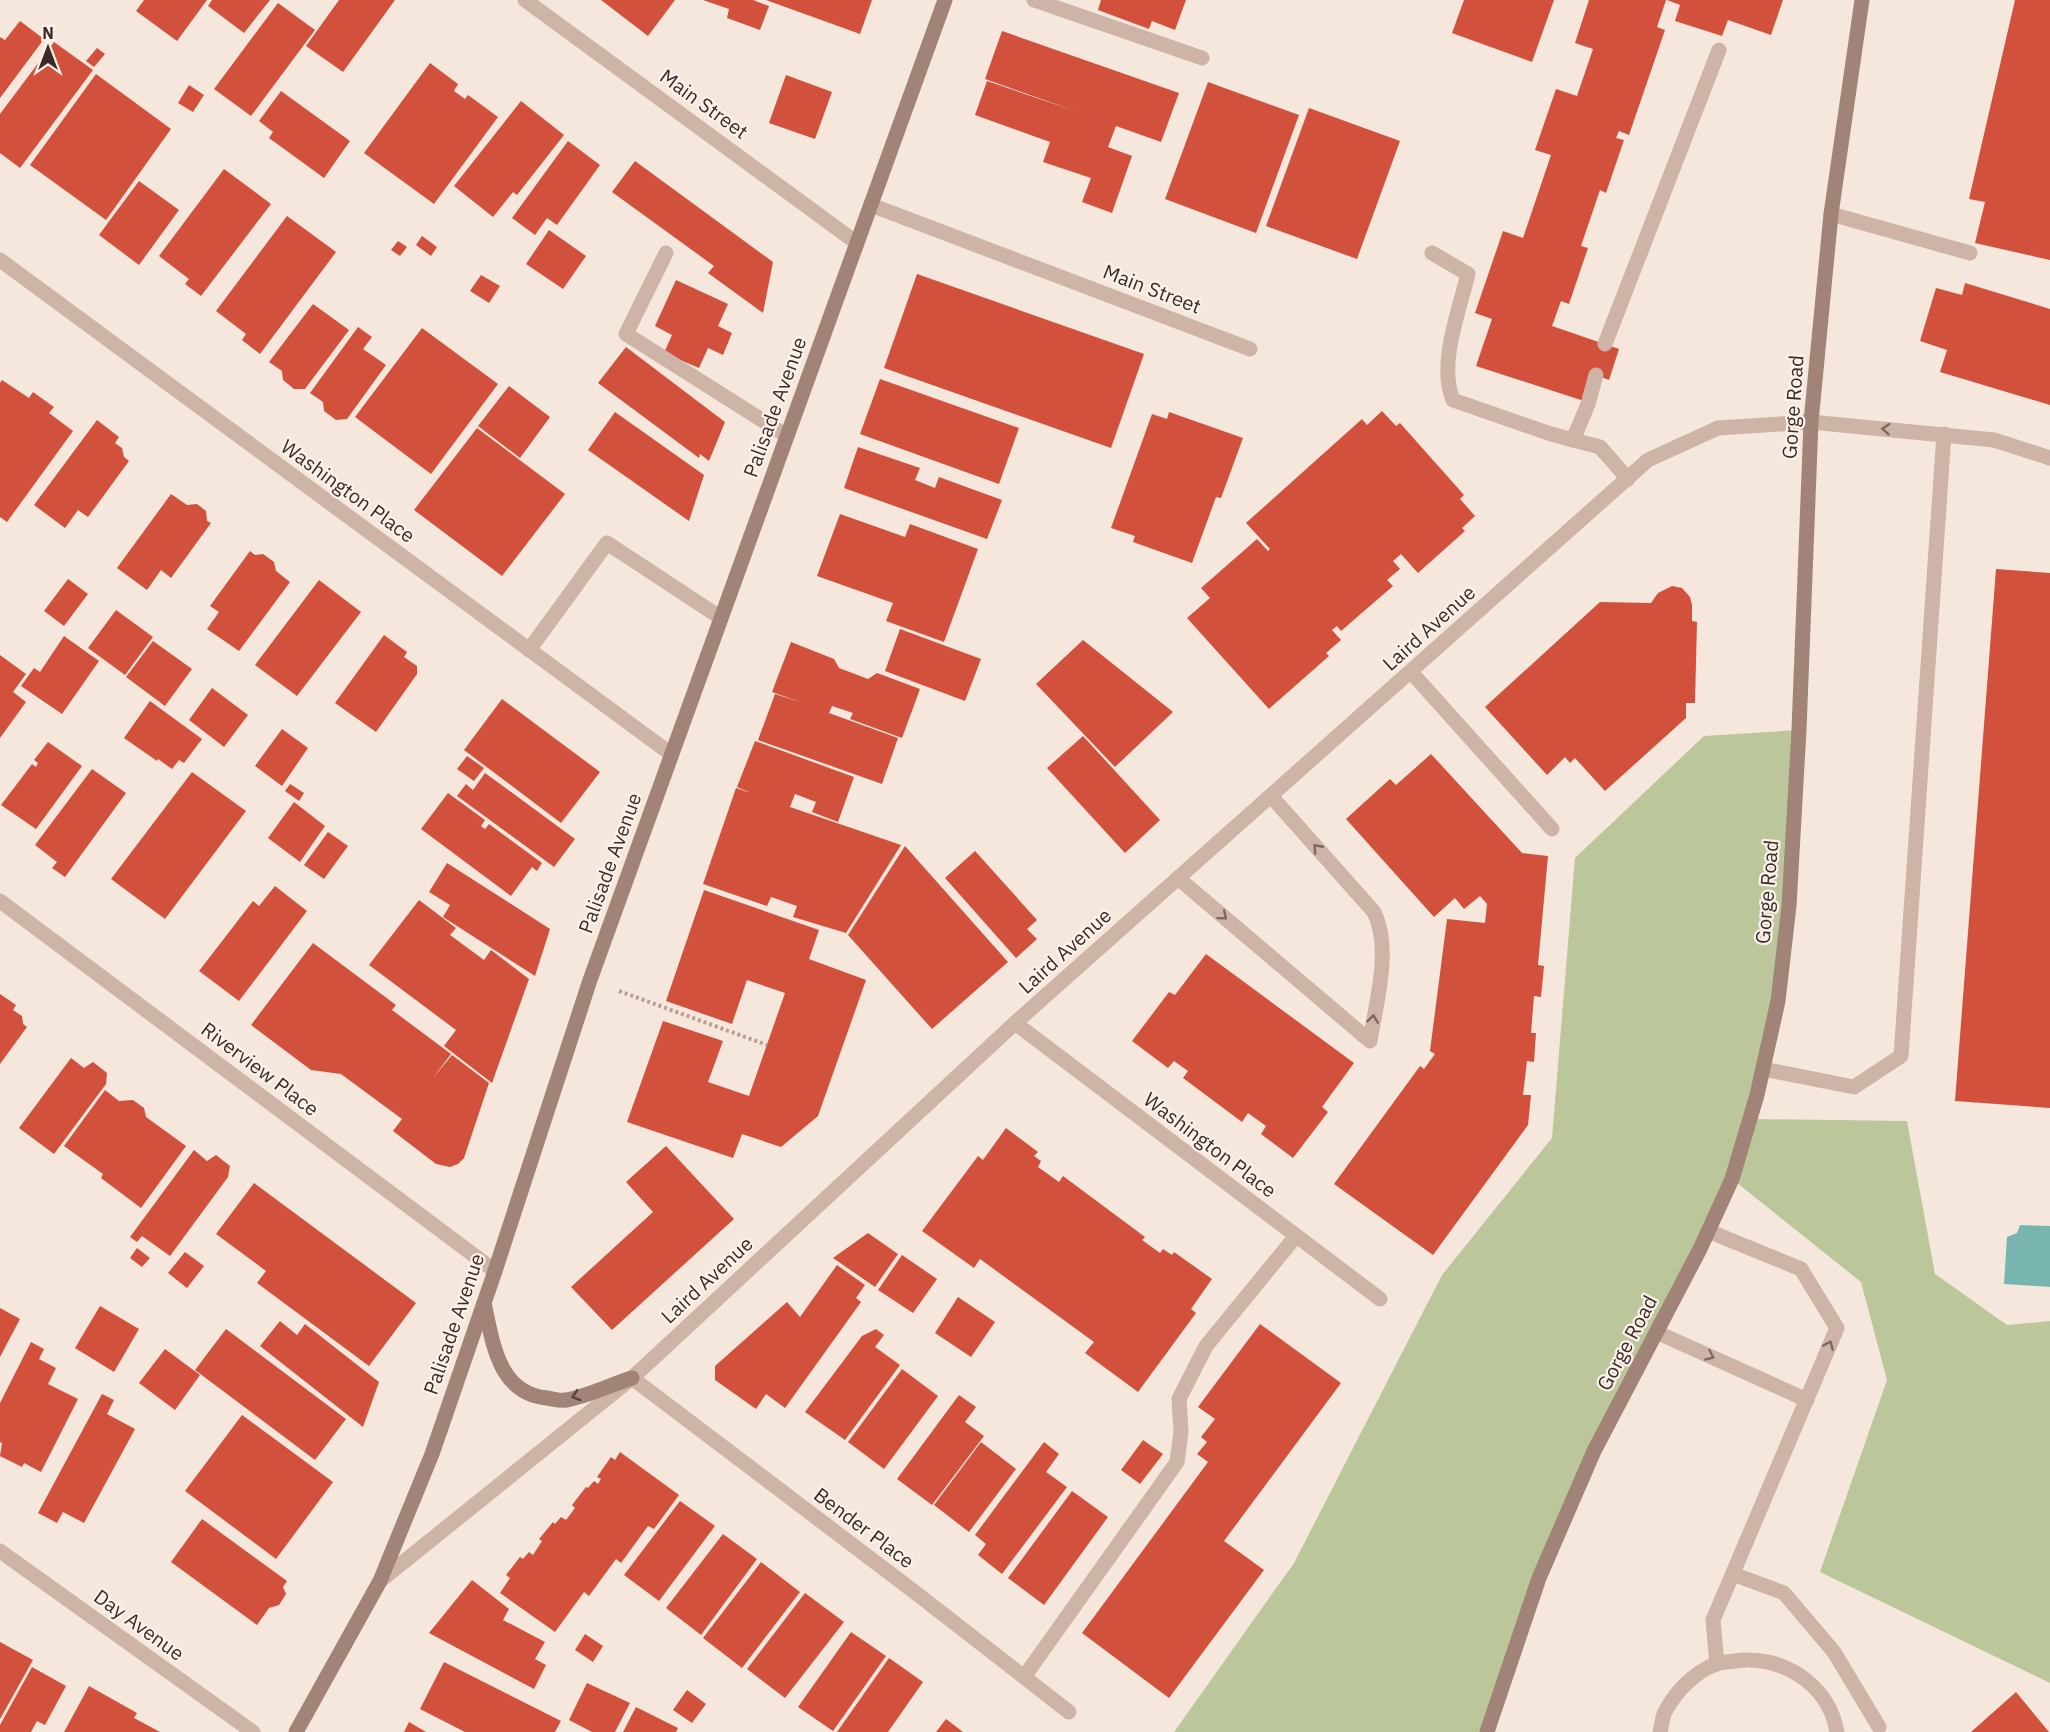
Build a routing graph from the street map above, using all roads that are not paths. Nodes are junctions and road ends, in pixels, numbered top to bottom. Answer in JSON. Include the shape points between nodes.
{"nodes":[{"id":1,"x":525,"y":0,"type":"edge"},
{"id":2,"x":945,"y":0,"type":"edge"},
{"id":3,"x":1034,"y":0,"type":"edge"},
{"id":4,"x":1862,"y":0,"type":"edge"},
{"id":5,"x":1719,"y":50,"type":"dead end"},
{"id":6,"x":1202,"y":58,"type":"dead end"},
{"id":7,"x":871,"y":205,"type":"junction"},
{"id":8,"x":1831,"y":214,"type":"junction"},
{"id":9,"x":857,"y":243,"type":"junction"},
{"id":10,"x":666,"y":253,"type":"dead end"},
{"id":11,"x":1432,"y":253,"type":"dead end"},
{"id":12,"x":1970,"y":253,"type":"dead end"},
{"id":13,"x":0,"y":260,"type":"edge"},
{"id":14,"x":1605,"y":344,"type":"dead end"},
{"id":15,"x":1250,"y":349,"type":"dead end"},
{"id":16,"x":1596,"y":375,"type":"dead end"},
{"id":17,"x":1811,"y":422,"type":"junction"},
{"id":18,"x":1944,"y":434,"type":"junction"},
{"id":19,"x":787,"y":436,"type":"junction"},
{"id":20,"x":1573,"y":440,"type":"junction"},
{"id":21,"x":2050,"y":458,"type":"edge"},
{"id":22,"x":1628,"y":479,"type":"junction"},
{"id":23,"x":721,"y":618,"type":"junction"},
{"id":24,"x":529,"y":650,"type":"junction"},
{"id":25,"x":1411,"y":672,"type":"junction"},
{"id":26,"x":671,"y":754,"type":"junction"},
{"id":27,"x":1271,"y":796,"type":"junction"},
{"id":28,"x":1552,"y":829,"type":"dead end"},
{"id":29,"x":1178,"y":878,"type":"junction"},
{"id":30,"x":0,"y":901,"type":"edge"},
{"id":31,"x":1015,"y":1023,"type":"junction"},
{"id":32,"x":1763,"y":1069,"type":"junction"},
{"id":33,"x":1708,"y":1230,"type":"junction"},
{"id":34,"x":1296,"y":1236,"type":"junction"},
{"id":35,"x":495,"y":1271,"type":"junction"},
{"id":36,"x":1380,"y":1299,"type":"dead end"},
{"id":37,"x":484,"y":1303,"type":"junction"},
{"id":38,"x":1656,"y":1332,"type":"junction"},
{"id":39,"x":632,"y":1378,"type":"junction"},
{"id":40,"x":1807,"y":1400,"type":"junction"},
{"id":41,"x":0,"y":1551,"type":"edge"},
{"id":42,"x":1733,"y":1574,"type":"junction"},
{"id":43,"x":380,"y":1581,"type":"junction"},
{"id":44,"x":1717,"y":1664,"type":"junction"},
{"id":45,"x":1024,"y":1677,"type":"junction"},
{"id":46,"x":1069,"y":1712,"type":"dead end"},
{"id":47,"x":1879,"y":1727,"type":"dead end"},
{"id":48,"x":253,"y":1732,"type":"edge"},
{"id":49,"x":296,"y":1732,"type":"edge"},
{"id":50,"x":1487,"y":1732,"type":"edge"},
{"id":51,"x":1660,"y":1732,"type":"edge"},
{"id":52,"x":1837,"y":1732,"type":"edge"}],
"edges":[{"from":1,"to":9,"type":"street","name":"Main Street"},
{"from":2,"to":7,"type":"main road","name":"Palisade Avenue"},
{"from":3,"to":6,"type":"street"},
{"from":4,"to":8,"type":"main road","name":"Gorge Road"},
{"from":5,"to":14,"type":"street"},
{"from":7,"to":9,"type":"main road","name":"Palisade Avenue"},
{"from":7,"to":15,"type":"street","name":"Main Street"},
{"from":8,"to":12,"type":"street"},
{"from":8,"to":17,"type":"main road","name":"Gorge Road"},
{"from":9,"to":19,"type":"main road","name":"Palisade Avenue"},
{"from":10,"to":19,"type":"street","via":[[626,334]]},
{"from":11,"to":20,"type":"street","via":[[1468,274],[1446,365],[1453,400]]},
{"from":13,"to":24,"type":"street","name":"Washington Place"},
{"from":16,"to":20,"type":"street"},
{"from":18,"to":17,"type":"street","name":"Laird Avenue","one_way":true},
{"from":17,"to":22,"type":"street","name":"Laird Avenue","via":[[1718,428],[1648,460]]},
{"from":17,"to":32,"type":"main road","name":"Gorge Road","via":[[1789,906],[1778,1001]]},
{"from":18,"to":21,"type":"street","name":"Laird Avenue","via":[[1994,440]]},
{"from":18,"to":32,"type":"street","via":[[1901,1056],[1854,1087]]},
{"from":19,"to":23,"type":"main road","name":"Palisade Avenue"},
{"from":20,"to":22,"type":"street","via":[[1600,447]]},
{"from":22,"to":25,"type":"street","name":"Laird Avenue"},
{"from":23,"to":24,"type":"street","via":[[607,543]]},
{"from":23,"to":26,"type":"main road","name":"Palisade Avenue"},
{"from":24,"to":26,"type":"street","name":"Washington Place"},
{"from":25,"to":27,"type":"street","name":"Laird Avenue"},
{"from":25,"to":28,"type":"street"},
{"from":26,"to":35,"type":"main road","name":"Palisade Avenue","via":[[590,980]]},
{"from":27,"to":29,"type":"street","name":"Laird Avenue"},
{"from":29,"to":27,"type":"street","one_way":true,"via":[[1370,1041],[1383,945],[1379,923],[1374,912]]},
{"from":29,"to":31,"type":"street","name":"Laird Avenue"},
{"from":30,"to":35,"type":"street","name":"Riverview Place"},
{"from":31,"to":34,"type":"street","name":"Washington Place"},
{"from":31,"to":39,"type":"street","name":"Laird Avenue"},
{"from":32,"to":33,"type":"main road","name":"Gorge Road","via":[[1731,1179]]},
{"from":33,"to":38,"type":"main road","name":"Gorge Road"},
{"from":40,"to":33,"type":"street","one_way":true,"via":[[1836,1328],[1801,1269]]},
{"from":34,"to":36,"type":"street","name":"Washington Place"},
{"from":34,"to":45,"type":"street","via":[[1206,1346],[1179,1399],[1181,1432],[1177,1462]]},
{"from":35,"to":37,"type":"main road","name":"Palisade Avenue"},
{"from":39,"to":37,"type":"main road","one_way":true,"via":[[564,1400],[536,1397],[517,1388],[504,1372]]},
{"from":37,"to":43,"type":"main road","name":"Palisade Avenue","via":[[432,1454]]},
{"from":38,"to":40,"type":"street","one_way":true},
{"from":38,"to":50,"type":"main road","name":"Gorge Road","via":[[1594,1451],[1539,1578]]},
{"from":39,"to":43,"type":"street","name":"Laird Avenue"},
{"from":39,"to":45,"type":"street","name":"Bender Place"},
{"from":40,"to":42,"type":"street"},
{"from":41,"to":48,"type":"street","name":"Day Avenue"},
{"from":42,"to":44,"type":"street","via":[[1713,1620]]},
{"from":42,"to":47,"type":"street","via":[[1784,1593],[1834,1652]]},
{"from":43,"to":49,"type":"main road","name":"Palisade Avenue"},
{"from":44,"to":51,"type":"street","via":[[1686,1683],[1665,1711]]},
{"from":44,"to":52,"type":"street","via":[[1752,1659],[1787,1667],[1816,1688],[1835,1719]]},
{"from":45,"to":46,"type":"street","name":"Bender Place"}]}
